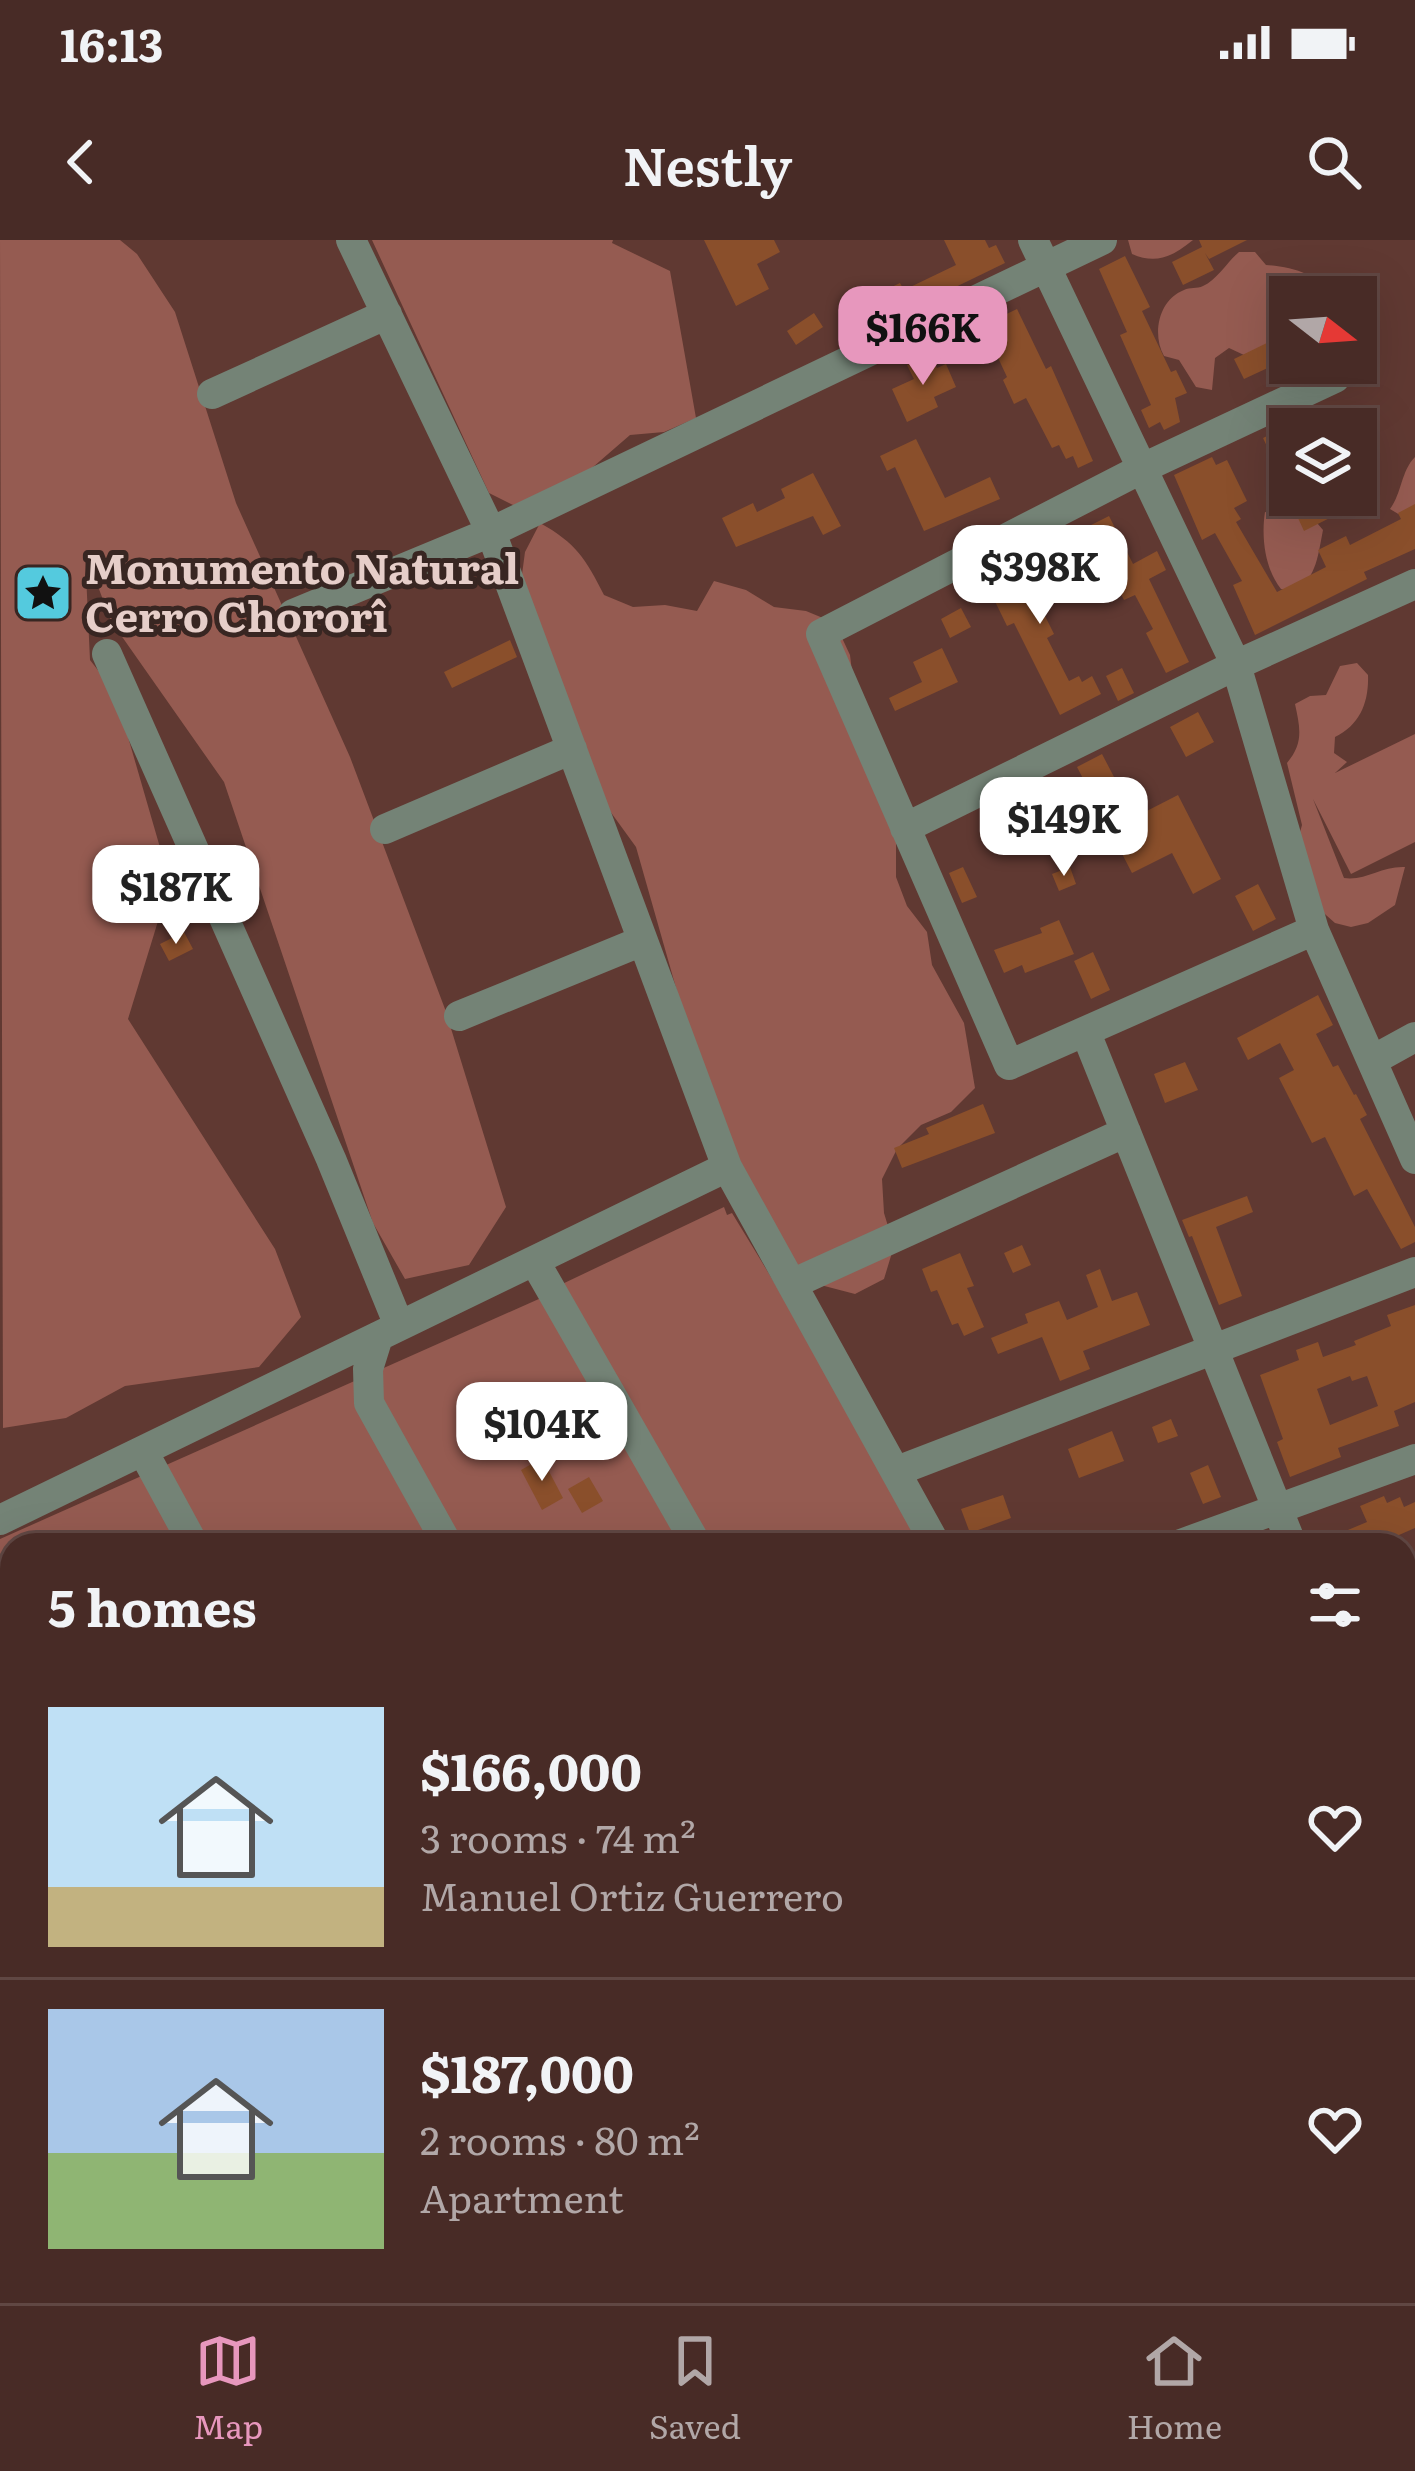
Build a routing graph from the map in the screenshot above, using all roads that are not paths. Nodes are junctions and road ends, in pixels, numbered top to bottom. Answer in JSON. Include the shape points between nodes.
{"nodes":[{"id":1,"x":351,"y":240,"type":"edge"},
{"id":2,"x":1102,"y":240,"type":"edge"},
{"id":3,"x":1039,"y":252,"type":"edge"},
{"id":4,"x":387,"y":314,"type":"junction"},
{"id":5,"x":1322,"y":384,"type":"edge"},
{"id":6,"x":212,"y":394,"type":"dead end"},
{"id":7,"x":1145,"y":467,"type":"junction"},
{"id":8,"x":491,"y":532,"type":"junction"},
{"id":9,"x":1415,"y":584,"type":"edge"},
{"id":10,"x":292,"y":614,"type":"dead end"},
{"id":11,"x":107,"y":654,"type":"dead end"},
{"id":12,"x":1236,"y":665,"type":"junction"},
{"id":13,"x":572,"y":749,"type":"junction"},
{"id":14,"x":905,"y":828,"type":"junction"},
{"id":15,"x":385,"y":830,"type":"dead end"},
{"id":16,"x":1314,"y":930,"type":"junction"},
{"id":17,"x":642,"y":941,"type":"junction"},
{"id":18,"x":459,"y":1016,"type":"dead end"},
{"id":19,"x":1086,"y":1033,"type":"junction"},
{"id":20,"x":1415,"y":1037,"type":"edge"},
{"id":21,"x":1373,"y":1060,"type":"junction"},
{"id":22,"x":1126,"y":1132,"type":"junction"},
{"id":23,"x":1415,"y":1159,"type":"edge"},
{"id":24,"x":727,"y":1167,"type":"junction"},
{"id":25,"x":535,"y":1262,"type":"junction"},
{"id":26,"x":1415,"y":1272,"type":"edge"},
{"id":27,"x":792,"y":1284,"type":"junction"},
{"id":28,"x":388,"y":1330,"type":"junction"},
{"id":29,"x":1214,"y":1352,"type":"junction"},
{"id":30,"x":144,"y":1453,"type":"junction"},
{"id":31,"x":1415,"y":1460,"type":"edge"},
{"id":32,"x":897,"y":1471,"type":"junction"},
{"id":33,"x":1278,"y":1509,"type":"junction"},
{"id":34,"x":0,"y":1520,"type":"edge"},
{"id":35,"x":187,"y":1533,"type":"edge"},
{"id":36,"x":441,"y":1533,"type":"edge"},
{"id":37,"x":690,"y":1533,"type":"edge"},
{"id":38,"x":931,"y":1533,"type":"edge"},
{"id":39,"x":1211,"y":1533,"type":"edge"},
{"id":40,"x":1287,"y":1533,"type":"edge"}],
"edges":[{"from":1,"to":4,"type":"street"},
{"from":2,"to":3,"type":"street"},
{"from":3,"to":7,"type":"street"},
{"from":3,"to":8,"type":"street"},
{"from":4,"to":6,"type":"street"},
{"from":4,"to":8,"type":"street"},
{"from":5,"to":7,"type":"street"},
{"from":7,"to":12,"type":"street"},
{"from":7,"to":14,"type":"street","via":[[821,634]]},
{"from":8,"to":10,"type":"street"},
{"from":8,"to":13,"type":"street"},
{"from":9,"to":12,"type":"street"},
{"from":11,"to":28,"type":"street","via":[[331,1159]]},
{"from":12,"to":14,"type":"street"},
{"from":12,"to":16,"type":"street"},
{"from":13,"to":15,"type":"street"},
{"from":13,"to":17,"type":"street"},
{"from":14,"to":19,"type":"street","via":[[1009,1065]]},
{"from":16,"to":19,"type":"street"},
{"from":16,"to":21,"type":"street"},
{"from":17,"to":18,"type":"street"},
{"from":17,"to":24,"type":"street"},
{"from":19,"to":22,"type":"street"},
{"from":20,"to":21,"type":"street"},
{"from":21,"to":23,"type":"street"},
{"from":22,"to":27,"type":"street"},
{"from":22,"to":29,"type":"street"},
{"from":24,"to":25,"type":"street"},
{"from":24,"to":27,"type":"street"},
{"from":25,"to":28,"type":"street"},
{"from":25,"to":37,"type":"street"},
{"from":26,"to":29,"type":"street"},
{"from":27,"to":32,"type":"street"},
{"from":28,"to":30,"type":"street"},
{"from":28,"to":36,"type":"street","via":[[368,1370],[369,1403]]},
{"from":29,"to":32,"type":"street"},
{"from":29,"to":33,"type":"street"},
{"from":30,"to":34,"type":"street"},
{"from":30,"to":35,"type":"street"},
{"from":31,"to":33,"type":"street"},
{"from":32,"to":38,"type":"street"},
{"from":33,"to":39,"type":"street"},
{"from":33,"to":40,"type":"street"}]}
